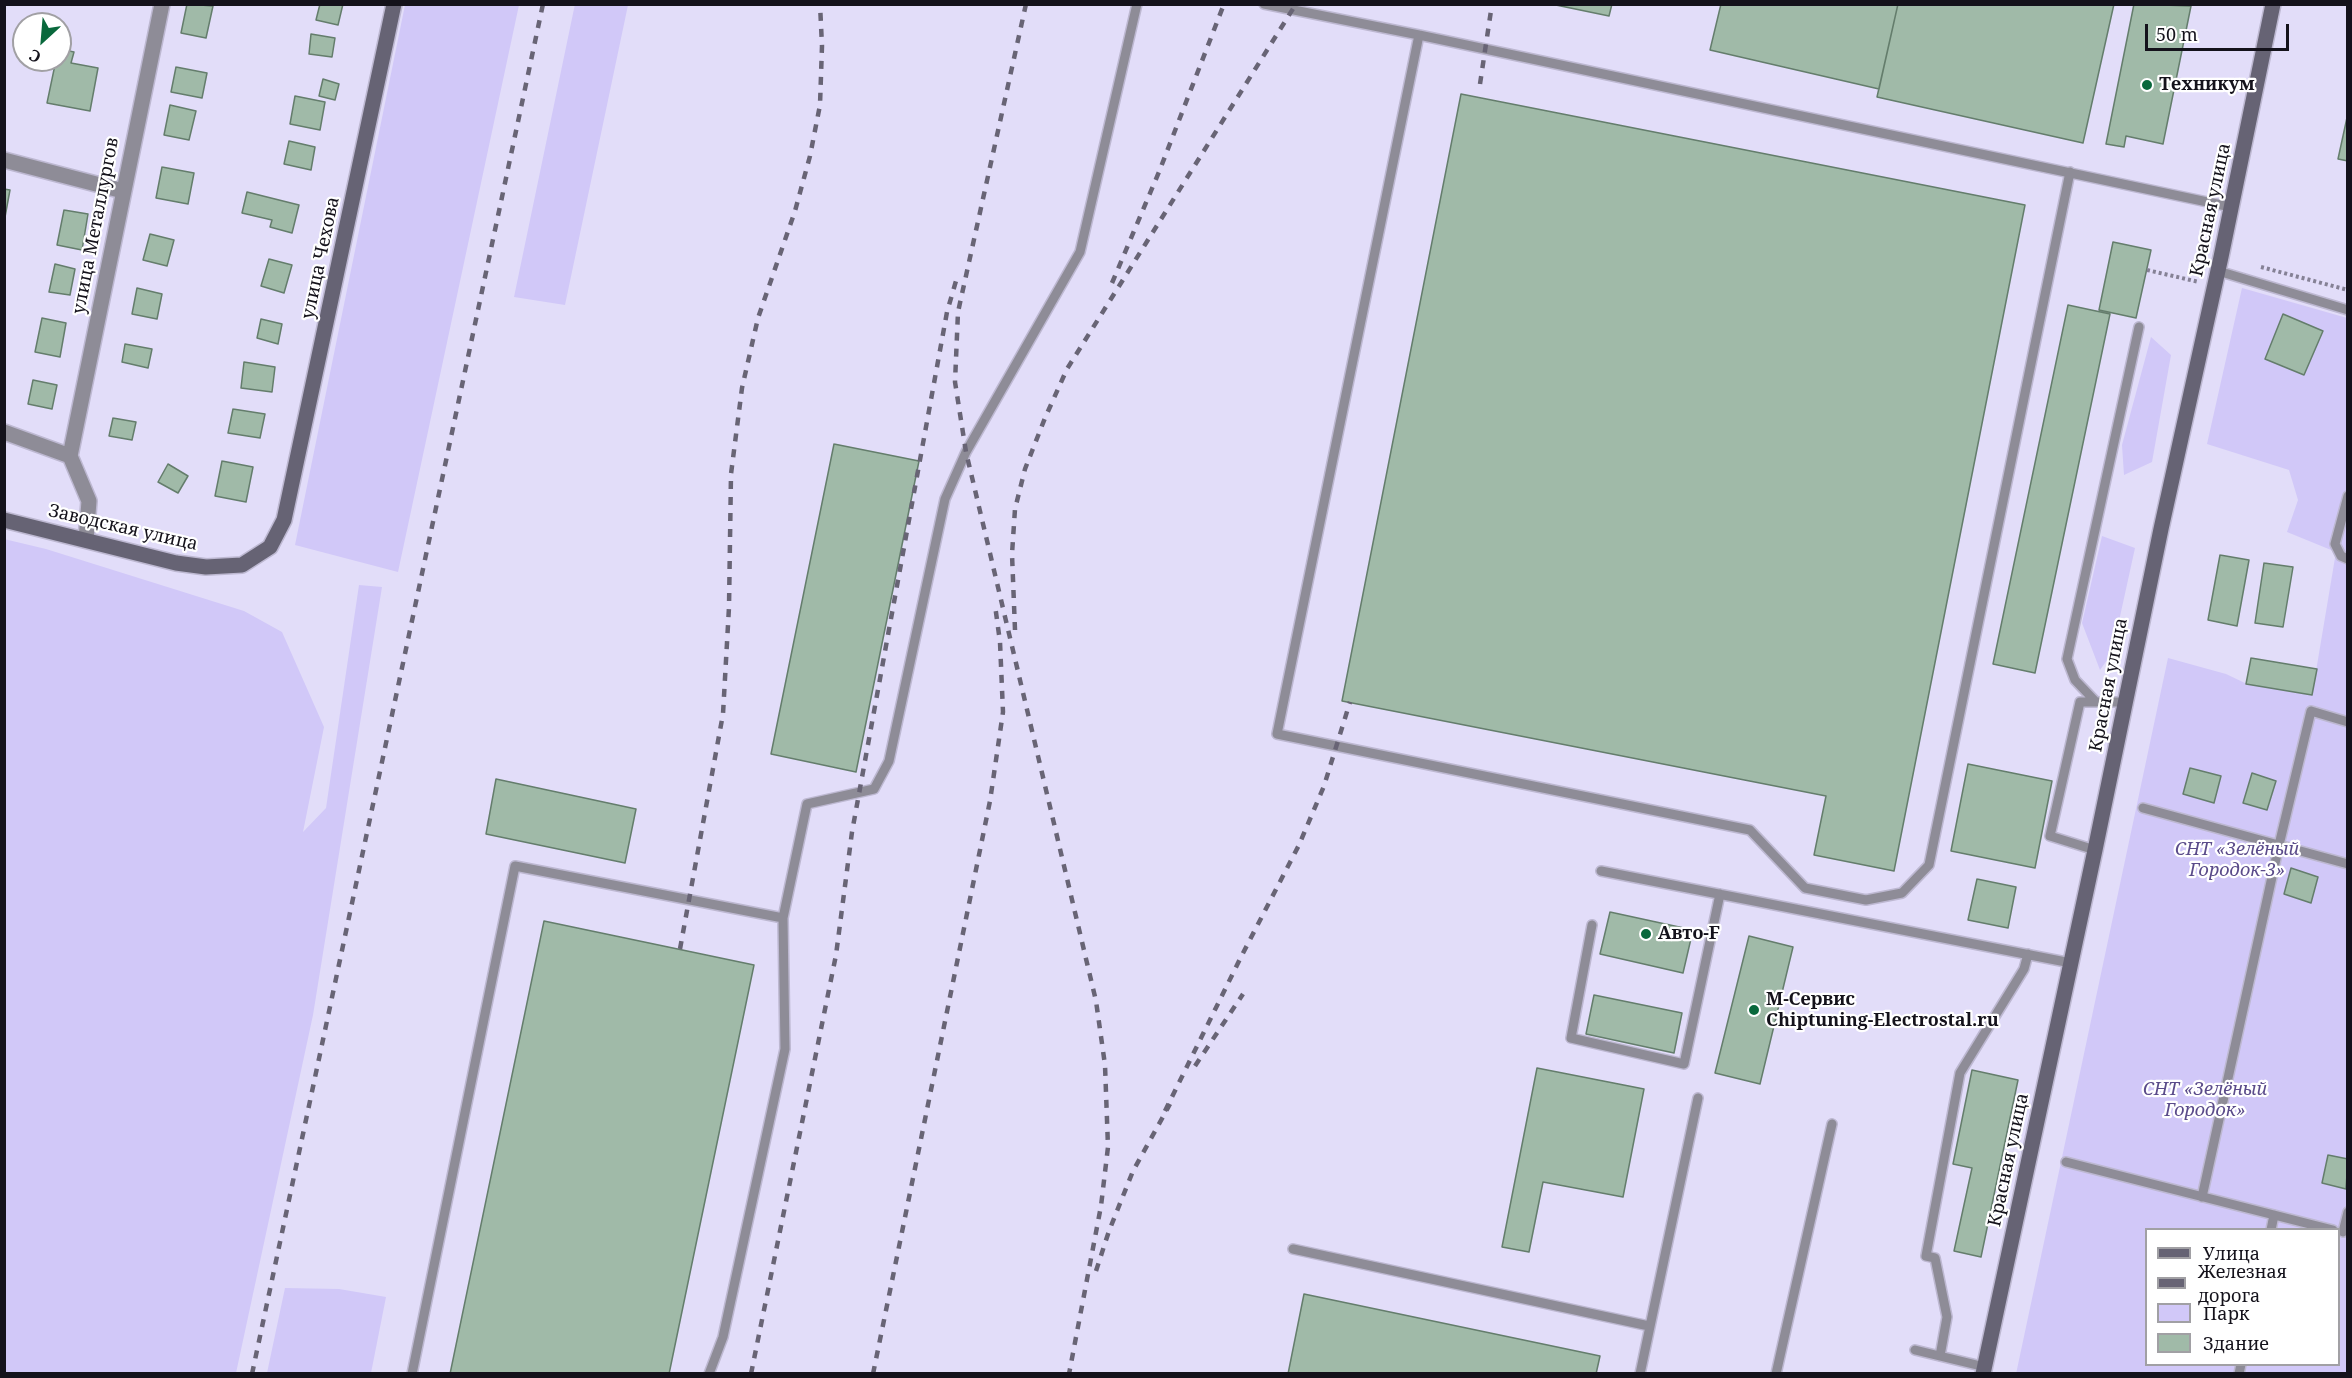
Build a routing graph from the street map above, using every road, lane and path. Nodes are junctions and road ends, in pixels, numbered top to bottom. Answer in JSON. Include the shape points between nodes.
{"nodes":[{"id":1,"x":162,"y":4,"type":"edge"},
{"id":2,"x":394,"y":4,"type":"edge"},
{"id":3,"x":1137,"y":4,"type":"edge"},
{"id":4,"x":1264,"y":4,"type":"edge"},
{"id":5,"x":2273,"y":4,"type":"edge"},
{"id":6,"x":1419,"y":35,"type":"junction"},
{"id":7,"x":4,"y":160,"type":"edge"},
{"id":8,"x":2070,"y":172,"type":"junction"},
{"id":9,"x":123,"y":191,"type":"junction"},
{"id":10,"x":2231,"y":207,"type":"junction"},
{"id":11,"x":2256,"y":266,"type":"dead end"},
{"id":12,"x":2147,"y":270,"type":"dead end"},
{"id":13,"x":2218,"y":271,"type":"junction"},
{"id":14,"x":2205,"y":283,"type":"dead end"},
{"id":15,"x":2348,"y":290,"type":"edge"},
{"id":16,"x":2348,"y":310,"type":"edge"},
{"id":17,"x":2139,"y":327,"type":"dead end"},
{"id":18,"x":4,"y":432,"type":"edge"},
{"id":19,"x":70,"y":456,"type":"junction"},
{"id":20,"x":2348,"y":496,"type":"edge"},
{"id":21,"x":4,"y":520,"type":"edge"},
{"id":22,"x":284,"y":520,"type":"joint"},
{"id":23,"x":86,"y":540,"type":"junction"},
{"id":24,"x":2348,"y":559,"type":"edge"},
{"id":25,"x":2095,"y":701,"type":"junction"},
{"id":26,"x":2126,"y":702,"type":"junction"},
{"id":27,"x":2348,"y":722,"type":"edge"},
{"id":28,"x":2143,"y":808,"type":"dead end"},
{"id":29,"x":2279,"y":845,"type":"junction"},
{"id":30,"x":2096,"y":850,"type":"junction"},
{"id":31,"x":2348,"y":864,"type":"edge"},
{"id":32,"x":1601,"y":871,"type":"dead end"},
{"id":33,"x":1720,"y":894,"type":"junction"},
{"id":34,"x":783,"y":918,"type":"junction"},
{"id":35,"x":1592,"y":925,"type":"dead end"},
{"id":36,"x":2028,"y":954,"type":"junction"},
{"id":37,"x":2071,"y":963,"type":"junction"},
{"id":38,"x":1698,"y":1098,"type":"dead end"},
{"id":39,"x":1832,"y":1124,"type":"dead end"},
{"id":40,"x":2066,"y":1162,"type":"dead end"},
{"id":41,"x":2202,"y":1197,"type":"junction"},
{"id":42,"x":2348,"y":1212,"type":"edge"},
{"id":43,"x":2274,"y":1215,"type":"junction"},
{"id":44,"x":2271,"y":1228,"type":"edge"},
{"id":45,"x":2325,"y":1228,"type":"edge"},
{"id":46,"x":2343,"y":1232,"type":"edge"},
{"id":47,"x":1293,"y":1249,"type":"dead end"},
{"id":48,"x":1649,"y":1326,"type":"junction"},
{"id":49,"x":1915,"y":1350,"type":"dead end"},
{"id":50,"x":1940,"y":1356,"type":"junction"},
{"id":51,"x":1984,"y":1370,"type":"edge"},
{"id":52,"x":412,"y":1374,"type":"edge"},
{"id":53,"x":709,"y":1374,"type":"edge"},
{"id":54,"x":1640,"y":1374,"type":"edge"},
{"id":55,"x":1776,"y":1374,"type":"edge"}],
"edges":[{"from":1,"to":9,"type":"street","name":"улица Металлургов"},
{"from":2,"to":22,"type":"main road","name":"улица Чехова"},
{"from":3,"to":34,"type":"lane","via":[[1080,252],[966,452],[945,499],[889,761],[874,789],[807,804]]},
{"from":4,"to":6,"type":"lane"},
{"from":5,"to":10,"type":"main road","name":"Красная улица"},
{"from":6,"to":8,"type":"lane"},
{"from":6,"to":8,"type":"lane","via":[[1277,734],[1750,830],[1805,888],[1866,900],[1902,893],[1929,865]]},
{"from":7,"to":9,"type":"street"},
{"from":8,"to":10,"type":"lane"},
{"from":9,"to":19,"type":"street","name":"улица Металлургов"},
{"from":10,"to":13,"type":"main road","name":"Красная улица"},
{"from":11,"to":15,"type":"path"},
{"from":12,"to":14,"type":"path"},
{"from":13,"to":16,"type":"lane"},
{"from":13,"to":26,"type":"main road","name":"Красная улица"},
{"from":17,"to":25,"type":"lane","via":[[2067,659],[2075,680]]},
{"from":18,"to":19,"type":"street"},
{"from":19,"to":23,"type":"street","via":[[89,501]]},
{"from":20,"to":24,"type":"lane","via":[[2336,544],[2341,556]]},
{"from":21,"to":23,"type":"main road","name":"Заводская улица"},
{"from":22,"to":23,"type":"main road","name":"Заводская улица","via":[[270,547],[242,565],[206,567],[176,563]]},
{"from":25,"to":26,"type":"lane"},
{"from":25,"to":30,"type":"lane","via":[[2080,702],[2050,836]]},
{"from":26,"to":30,"type":"main road","name":"Красная улица"},
{"from":27,"to":29,"type":"lane","via":[[2311,711]]},
{"from":28,"to":29,"type":"lane"},
{"from":29,"to":31,"type":"lane"},
{"from":29,"to":41,"type":"lane"},
{"from":30,"to":37,"type":"main road","name":"Красная улица"},
{"from":32,"to":33,"type":"lane"},
{"from":33,"to":35,"type":"lane","via":[[1684,1064],[1571,1038]]},
{"from":33,"to":36,"type":"lane"},
{"from":34,"to":52,"type":"lane","via":[[515,866]]},
{"from":34,"to":53,"type":"lane","via":[[785,1049],[723,1337]]},
{"from":36,"to":37,"type":"lane"},
{"from":36,"to":50,"type":"lane","via":[[2024,969],[1960,1073],[1926,1256],[1935,1258],[1947,1317]]},
{"from":37,"to":51,"type":"main road","name":"Красная улица"},
{"from":38,"to":48,"type":"lane"},
{"from":39,"to":55,"type":"lane"},
{"from":40,"to":41,"type":"lane"},
{"from":41,"to":43,"type":"lane"},
{"from":42,"to":46,"type":"lane"},
{"from":43,"to":44,"type":"lane"},
{"from":43,"to":45,"type":"lane"},
{"from":47,"to":48,"type":"lane"},
{"from":48,"to":54,"type":"lane"},
{"from":49,"to":50,"type":"lane"},
{"from":50,"to":51,"type":"lane"}]}
